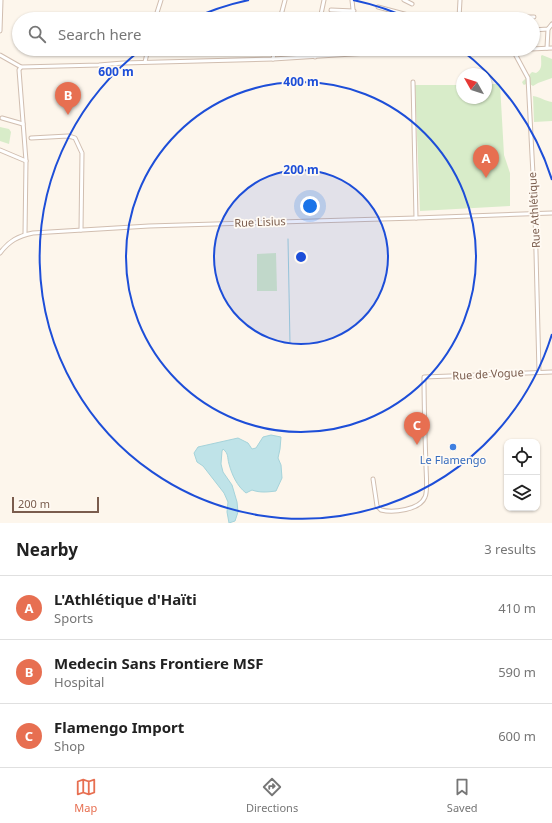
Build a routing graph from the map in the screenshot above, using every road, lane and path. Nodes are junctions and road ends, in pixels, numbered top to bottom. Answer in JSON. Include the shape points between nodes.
{"nodes":[{"id":1,"x":1,"y":0,"type":"edge"},
{"id":2,"x":161,"y":0,"type":"edge"},
{"id":3,"x":285,"y":0,"type":"edge"},
{"id":4,"x":324,"y":0,"type":"edge"},
{"id":5,"x":352,"y":0,"type":"edge"},
{"id":6,"x":404,"y":0,"type":"edge"},
{"id":7,"x":460,"y":0,"type":"edge"},
{"id":8,"x":412,"y":4,"type":"dead end"},
{"id":9,"x":378,"y":7,"type":"dead end"},
{"id":10,"x":331,"y":10,"type":"dead end"},
{"id":11,"x":354,"y":11,"type":"joint"},
{"id":12,"x":157,"y":12,"type":"edge"},
{"id":13,"x":282,"y":12,"type":"edge"},
{"id":14,"x":321,"y":12,"type":"edge"},
{"id":15,"x":397,"y":12,"type":"edge"},
{"id":16,"x":459,"y":12,"type":"edge"},
{"id":17,"x":552,"y":24,"type":"edge"},
{"id":18,"x":548,"y":29,"type":"junction"},
{"id":19,"x":540,"y":30,"type":"edge"},
{"id":20,"x":0,"y":31,"type":"edge"},
{"id":21,"x":540,"y":48,"type":"edge"},
{"id":22,"x":547,"y":48,"type":"junction"},
{"id":23,"x":552,"y":48,"type":"edge"},
{"id":24,"x":0,"y":55,"type":"edge"},
{"id":25,"x":146,"y":56,"type":"edge"},
{"id":26,"x":274,"y":56,"type":"edge"},
{"id":27,"x":328,"y":56,"type":"edge"},
{"id":28,"x":516,"y":56,"type":"edge"},
{"id":29,"x":314,"y":57,"type":"joint"},
{"id":30,"x":273,"y":59,"type":"junction"},
{"id":31,"x":145,"y":62,"type":"junction"},
{"id":32,"x":21,"y":67,"type":"junction"},
{"id":33,"x":413,"y":82,"type":"dead end"},
{"id":34,"x":2,"y":118,"type":"dead end"},
{"id":35,"x":23,"y":124,"type":"junction"},
{"id":36,"x":31,"y":138,"type":"dead end"},
{"id":37,"x":0,"y":150,"type":"edge"},
{"id":38,"x":26,"y":161,"type":"junction"},
{"id":39,"x":535,"y":213,"type":"junction"},
{"id":40,"x":552,"y":213,"type":"edge"},
{"id":41,"x":416,"y":218,"type":"junction"},
{"id":42,"x":81,"y":230,"type":"junction"},
{"id":43,"x":25,"y":231,"type":"junction"},
{"id":44,"x":0,"y":253,"type":"edge"},
{"id":45,"x":539,"y":372,"type":"junction"},
{"id":46,"x":552,"y":372,"type":"edge"},
{"id":47,"x":373,"y":479,"type":"dead end"}],
"edges":[{"from":1,"to":20,"type":"street"},
{"from":2,"to":12,"type":"street"},
{"from":3,"to":13,"type":"street"},
{"from":4,"to":14,"type":"street"},
{"from":5,"to":11,"type":"street"},
{"from":6,"to":8,"type":"street"},
{"from":7,"to":16,"type":"street"},
{"from":9,"to":15,"type":"street"},
{"from":10,"to":11,"type":"street"},
{"from":17,"to":18,"type":"street"},
{"from":18,"to":19,"type":"street"},
{"from":18,"to":22,"type":"street"},
{"from":21,"to":22,"type":"street"},
{"from":22,"to":23,"type":"street"},
{"from":24,"to":32,"type":"street"},
{"from":25,"to":31,"type":"street"},
{"from":26,"to":30,"type":"street"},
{"from":27,"to":29,"type":"street"},
{"from":28,"to":39,"type":"street","name":"Rue Athlétique","via":[[528,78]]},
{"from":29,"to":30,"type":"street"},
{"from":30,"to":31,"type":"street"},
{"from":31,"to":32,"type":"street"},
{"from":32,"to":35,"type":"street","via":[[19,70]]},
{"from":33,"to":41,"type":"street"},
{"from":34,"to":35,"type":"street"},
{"from":35,"to":38,"type":"street"},
{"from":36,"to":42,"type":"street","via":[[68,136],[76,140],[82,154]]},
{"from":37,"to":38,"type":"street"},
{"from":38,"to":43,"type":"street"},
{"from":39,"to":40,"type":"street","name":"Rue Lisius"},
{"from":39,"to":41,"type":"street","name":"Rue Lisius"},
{"from":39,"to":45,"type":"street","name":"Rue Athlétique"},
{"from":41,"to":42,"type":"street","name":"Rue Lisius"},
{"from":42,"to":43,"type":"street","name":"Rue Lisius"},
{"from":43,"to":44,"type":"street","name":"Rue Lisius"},
{"from":45,"to":46,"type":"street","name":"Rue de Vogue"},
{"from":45,"to":47,"type":"street","name":"Rue de Vogue","via":[[424,377],[425,498],[417,506],[393,511],[381,510],[377,506]]}]}
